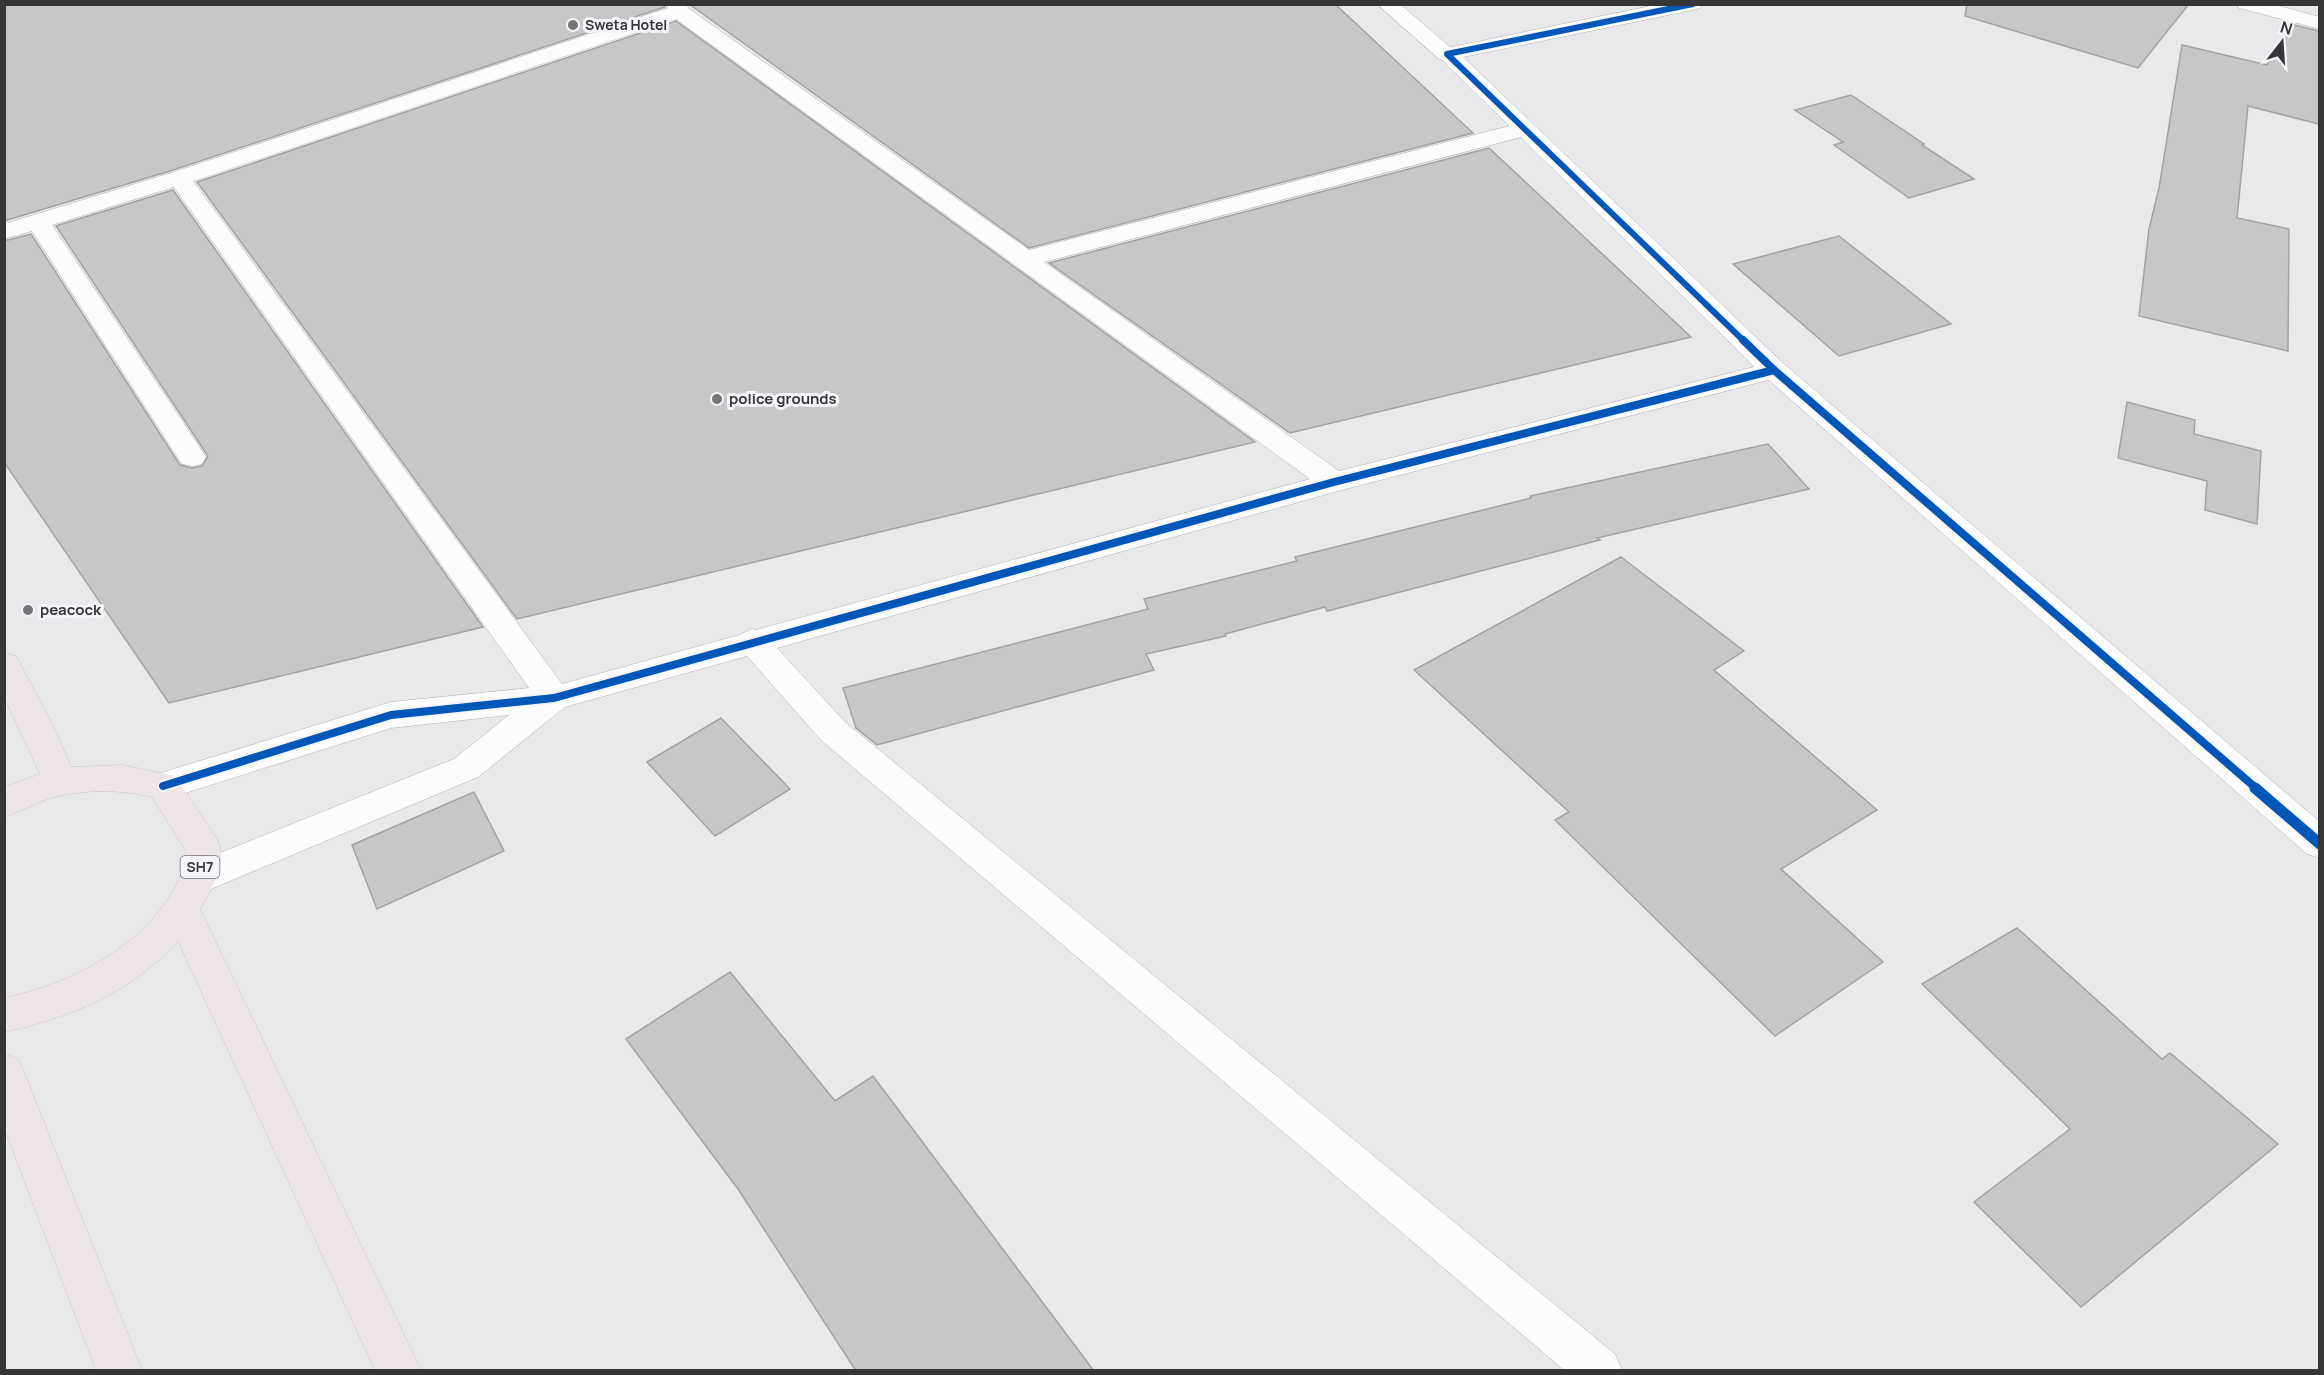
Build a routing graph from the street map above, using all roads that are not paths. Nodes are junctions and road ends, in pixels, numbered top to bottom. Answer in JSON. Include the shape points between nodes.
{"nodes":[{"id":1,"x":1387,"y":4,"type":"edge"},
{"id":2,"x":1693,"y":4,"type":"edge"},
{"id":3,"x":2246,"y":4,"type":"edge"},
{"id":4,"x":678,"y":8,"type":"edge"},
{"id":5,"x":2319,"y":23,"type":"edge"},
{"id":6,"x":1447,"y":54,"type":"junction"},
{"id":7,"x":1525,"y":129,"type":"junction"},
{"id":8,"x":179,"y":178,"type":"junction"},
{"id":9,"x":38,"y":222,"type":"junction"},
{"id":10,"x":4,"y":232,"type":"edge"},
{"id":11,"x":1025,"y":259,"type":"junction"},
{"id":12,"x":1774,"y":370,"type":"junction"},
{"id":13,"x":192,"y":457,"type":"dead end"},
{"id":14,"x":1334,"y":482,"type":"junction"},
{"id":15,"x":752,"y":642,"type":"junction"},
{"id":16,"x":4,"y":664,"type":"edge"},
{"id":17,"x":554,"y":698,"type":"junction"},
{"id":18,"x":60,"y":782,"type":"junction"},
{"id":19,"x":163,"y":786,"type":"junction"},
{"id":20,"x":4,"y":802,"type":"edge"},
{"id":21,"x":2319,"y":844,"type":"edge"},
{"id":22,"x":190,"y":894,"type":"junction"},
{"id":23,"x":4,"y":1015,"type":"edge"},
{"id":24,"x":4,"y":1072,"type":"edge"},
{"id":25,"x":119,"y":1371,"type":"edge"},
{"id":26,"x":398,"y":1371,"type":"edge"},
{"id":27,"x":1599,"y":1371,"type":"edge"}],
"edges":[{"from":1,"to":6,"type":"street"},
{"from":2,"to":6,"type":"street"},
{"from":3,"to":5,"type":"street"},
{"from":4,"to":8,"type":"street"},
{"from":4,"to":11,"type":"street"},
{"from":6,"to":7,"type":"street"},
{"from":7,"to":11,"type":"street"},
{"from":7,"to":12,"type":"street"},
{"from":8,"to":9,"type":"street"},
{"from":8,"to":17,"type":"street"},
{"from":9,"to":10,"type":"street"},
{"from":9,"to":13,"type":"street"},
{"from":11,"to":14,"type":"street"},
{"from":12,"to":14,"type":"street"},
{"from":12,"to":21,"type":"street"},
{"from":14,"to":15,"type":"street"},
{"from":15,"to":17,"type":"street"},
{"from":15,"to":27,"type":"street","via":[[833,731]]},
{"from":16,"to":18,"type":"main road","via":[[36,724]]},
{"from":17,"to":19,"type":"street","via":[[391,716]]},
{"from":17,"to":22,"type":"street","via":[[466,768]]},
{"from":18,"to":19,"type":"main road","via":[[98,776],[133,778]]},
{"from":18,"to":20,"type":"main road"},
{"from":19,"to":22,"type":"main road","number":"SH7","via":[[204,849]]},
{"from":22,"to":23,"type":"main road","via":[[154,941],[117,971],[75,995]]},
{"from":22,"to":26,"type":"main road"},
{"from":24,"to":25,"type":"main road"}]}
